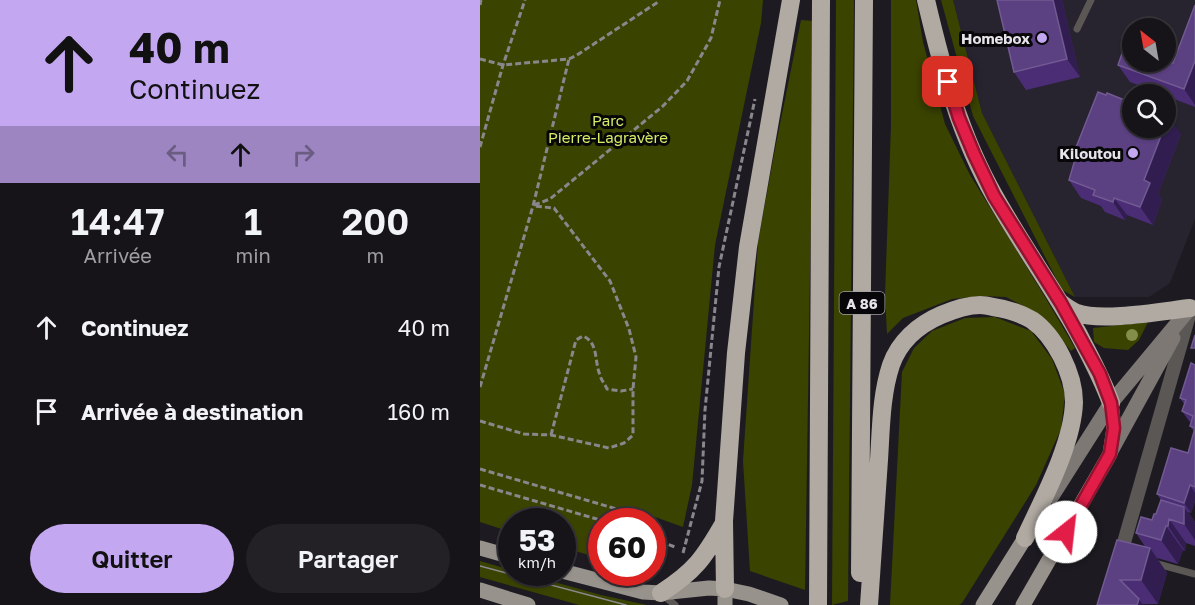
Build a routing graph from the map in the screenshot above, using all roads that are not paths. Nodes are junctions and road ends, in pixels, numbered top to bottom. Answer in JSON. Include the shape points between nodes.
{"nodes":[{"id":1,"x":791,"y":0,"type":"edge"},
{"id":2,"x":821,"y":0,"type":"edge"},
{"id":3,"x":864,"y":0,"type":"edge"},
{"id":4,"x":926,"y":0,"type":"edge"},
{"id":5,"x":1090,"y":0,"type":"edge"},
{"id":6,"x":1077,"y":29,"type":"dead end"},
{"id":7,"x":1061,"y":303,"type":"junction"},
{"id":8,"x":1194,"y":305,"type":"edge"},
{"id":9,"x":1111,"y":403,"type":"junction"},
{"id":10,"x":1110,"y":454,"type":"junction"},
{"id":11,"x":724,"y":521,"type":"junction"},
{"id":12,"x":1024,"y":538,"type":"junction"},
{"id":13,"x":480,"y":548,"type":"edge"},
{"id":14,"x":498,"y":552,"type":"edge"},
{"id":15,"x":1146,"y":561,"type":"edge"},
{"id":16,"x":1195,"y":573,"type":"edge"},
{"id":17,"x":576,"y":575,"type":"edge"},
{"id":18,"x":1114,"y":575,"type":"edge"},
{"id":19,"x":1035,"y":584,"type":"junction"},
{"id":20,"x":480,"y":590,"type":"edge"},
{"id":21,"x":725,"y":597,"type":"edge"},
{"id":22,"x":668,"y":599,"type":"edge"},
{"id":23,"x":818,"y":602,"type":"edge"},
{"id":24,"x":528,"y":605,"type":"edge"},
{"id":25,"x":781,"y":605,"type":"edge"},
{"id":26,"x":859,"y":605,"type":"edge"},
{"id":27,"x":869,"y":605,"type":"edge"},
{"id":28,"x":983,"y":605,"type":"edge"},
{"id":29,"x":1023,"y":605,"type":"edge"},
{"id":30,"x":1028,"y":605,"type":"edge"}],
"edges":[{"from":1,"to":11,"type":"highway","via":[[748,247]]},
{"from":2,"to":23,"type":"highway","number":"A 86"},
{"from":3,"to":26,"type":"highway","number":"A 86"},
{"from":4,"to":7,"type":"highway","via":[[959,118],[974,154],[994,196]]},
{"from":5,"to":6,"type":"lane"},
{"from":7,"to":8,"type":"highway","via":[[1089,316]]},
{"from":7,"to":9,"type":"highway","via":[[1100,374]]},
{"from":8,"to":9,"type":"street"},
{"from":8,"to":10,"type":"street"},
{"from":8,"to":18,"type":"street","via":[[1124,556]]},
{"from":9,"to":10,"type":"main road","via":[[1114,428]]},
{"from":9,"to":12,"type":"street"},
{"from":10,"to":19,"type":"main road"},
{"from":11,"to":21,"type":"highway"},
{"from":11,"to":22,"type":"highway","via":[[705,555]]},
{"from":12,"to":27,"type":"highway","via":[[1070,429],[1074,402],[1070,377],[1050,339],[1032,321],[1009,309],[980,305],[953,310],[914,332],[899,348],[891,365],[881,426]]},
{"from":12,"to":28,"type":"main road"},
{"from":13,"to":14,"type":"main road"},
{"from":15,"to":16,"type":"lane"},
{"from":17,"to":22,"type":"main road"},
{"from":19,"to":29,"type":"main road"},
{"from":19,"to":30,"type":"main road"},
{"from":20,"to":24,"type":"main road"},
{"from":21,"to":22,"type":"main road","via":[[709,588]]},
{"from":21,"to":25,"type":"main road","via":[[749,594]]}]}
